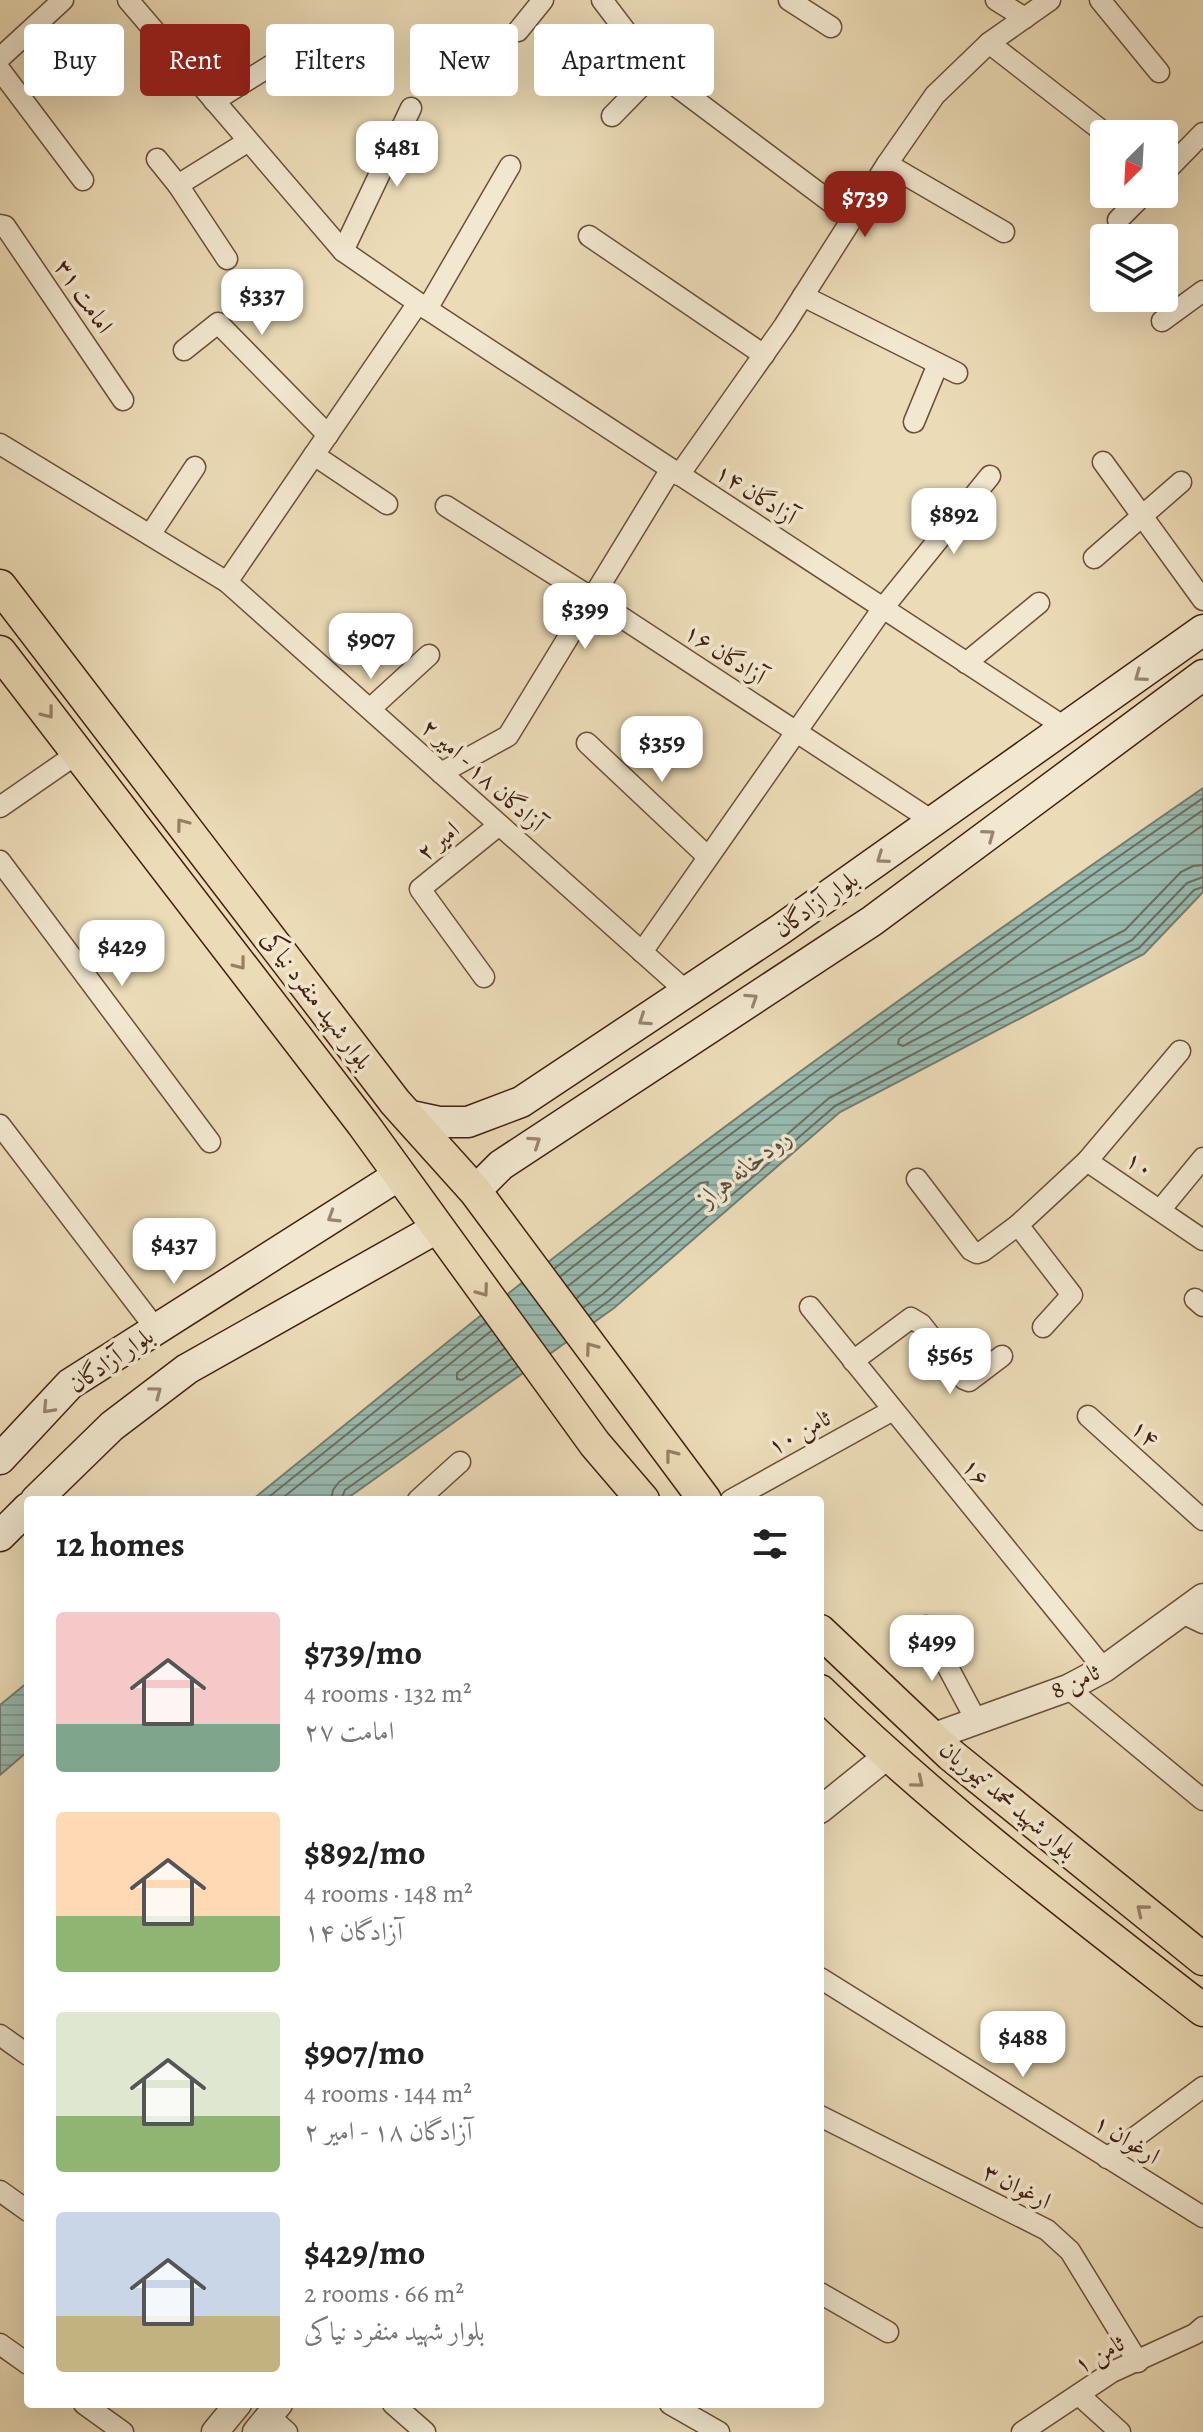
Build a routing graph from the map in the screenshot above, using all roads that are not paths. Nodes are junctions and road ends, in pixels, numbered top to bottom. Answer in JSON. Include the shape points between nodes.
{"nodes":[{"id":1,"x":63,"y":0,"type":"edge"},
{"id":2,"x":128,"y":0,"type":"edge"},
{"id":3,"x":543,"y":0,"type":"edge"},
{"id":4,"x":602,"y":0,"type":"edge"},
{"id":5,"x":789,"y":0,"type":"edge"},
{"id":6,"x":996,"y":0,"type":"edge"},
{"id":7,"x":1050,"y":0,"type":"edge"},
{"id":8,"x":1100,"y":0,"type":"edge"},
{"id":9,"x":1025,"y":18,"type":"junction"},
{"id":10,"x":620,"y":24,"type":"edge"},
{"id":11,"x":831,"y":27,"type":"dead end"},
{"id":12,"x":518,"y":31,"type":"dead end"},
{"id":13,"x":989,"y":43,"type":"junction"},
{"id":14,"x":0,"y":58,"type":"edge"},
{"id":15,"x":266,"y":69,"type":"edge"},
{"id":16,"x":0,"y":70,"type":"edge"},
{"id":17,"x":1159,"y":72,"type":"dead end"},
{"id":18,"x":632,"y":96,"type":"edge"},
{"id":19,"x":689,"y":96,"type":"edge"},
{"id":20,"x":214,"y":101,"type":"junction"},
{"id":21,"x":411,"y":108,"type":"dead end"},
{"id":22,"x":612,"y":116,"type":"dead end"},
{"id":23,"x":1090,"y":122,"type":"edge"},
{"id":24,"x":1203,"y":133,"type":"edge"},
{"id":25,"x":247,"y":142,"type":"junction"},
{"id":26,"x":157,"y":159,"type":"dead end"},
{"id":27,"x":1178,"y":159,"type":"edge"},
{"id":28,"x":887,"y":164,"type":"junction"},
{"id":29,"x":510,"y":166,"type":"dead end"},
{"id":30,"x":83,"y":180,"type":"dead end"},
{"id":31,"x":178,"y":185,"type":"junction"},
{"id":32,"x":1130,"y":208,"type":"edge"},
{"id":33,"x":852,"y":218,"type":"junction"},
{"id":34,"x":1118,"y":220,"type":"dead end"},
{"id":35,"x":0,"y":225,"type":"edge"},
{"id":36,"x":1004,"y":232,"type":"dead end"},
{"id":37,"x":589,"y":236,"type":"dead end"},
{"id":38,"x":343,"y":251,"type":"junction"},
{"id":39,"x":227,"y":259,"type":"dead end"},
{"id":40,"x":1203,"y":291,"type":"edge"},
{"id":41,"x":803,"y":296,"type":"junction"},
{"id":42,"x":423,"y":306,"type":"junction"},
{"id":43,"x":1162,"y":321,"type":"dead end"},
{"id":44,"x":184,"y":350,"type":"dead end"},
{"id":45,"x":764,"y":355,"type":"junction"},
{"id":46,"x":123,"y":400,"type":"dead end"},
{"id":47,"x":914,"y":422,"type":"dead end"},
{"id":48,"x":328,"y":435,"type":"junction"},
{"id":49,"x":0,"y":444,"type":"edge"},
{"id":50,"x":314,"y":455,"type":"junction"},
{"id":51,"x":1103,"y":462,"type":"dead end"},
{"id":52,"x":195,"y":467,"type":"dead end"},
{"id":53,"x":675,"y":472,"type":"junction"},
{"id":54,"x":990,"y":476,"type":"dead end"},
{"id":55,"x":1181,"y":482,"type":"dead end"},
{"id":56,"x":387,"y":504,"type":"dead end"},
{"id":57,"x":446,"y":506,"type":"dead end"},
{"id":58,"x":1142,"y":516,"type":"junction"},
{"id":59,"x":150,"y":535,"type":"junction"},
{"id":60,"x":1094,"y":558,"type":"dead end"},
{"id":61,"x":227,"y":582,"type":"junction"},
{"id":62,"x":0,"y":586,"type":"edge"},
{"id":63,"x":592,"y":598,"type":"junction"},
{"id":64,"x":1203,"y":600,"type":"edge"},
{"id":65,"x":1039,"y":603,"type":"dead end"},
{"id":66,"x":883,"y":608,"type":"junction"},
{"id":67,"x":1203,"y":630,"type":"edge"},
{"id":68,"x":0,"y":652,"type":"edge"},
{"id":69,"x":429,"y":655,"type":"dead end"},
{"id":70,"x":966,"y":663,"type":"junction"},
{"id":71,"x":1203,"y":675,"type":"edge"},
{"id":72,"x":370,"y":709,"type":"junction"},
{"id":73,"x":1066,"y":728,"type":"junction"},
{"id":74,"x":796,"y":732,"type":"junction"},
{"id":75,"x":587,"y":743,"type":"dead end"},
{"id":76,"x":78,"y":753,"type":"junction"},
{"id":77,"x":441,"y":773,"type":"junction"},
{"id":78,"x":0,"y":807,"type":"edge"},
{"id":79,"x":934,"y":822,"type":"junction"},
{"id":80,"x":499,"y":825,"type":"junction"},
{"id":81,"x":205,"y":855,"type":"junction"},
{"id":82,"x":708,"y":857,"type":"junction"},
{"id":83,"x":0,"y":861,"type":"edge"},
{"id":84,"x":175,"y":879,"type":"junction"},
{"id":85,"x":249,"y":912,"type":"junction"},
{"id":86,"x":796,"y":919,"type":"junction"},
{"id":87,"x":216,"y":933,"type":"junction"},
{"id":88,"x":642,"y":952,"type":"junction"},
{"id":89,"x":824,"y":952,"type":"junction"},
{"id":90,"x":484,"y":977,"type":"dead end"},
{"id":91,"x":687,"y":992,"type":"junction"},
{"id":92,"x":1180,"y":1051,"type":"dead end"},
{"id":93,"x":406,"y":1115,"type":"junction"},
{"id":94,"x":0,"y":1125,"type":"edge"},
{"id":95,"x":210,"y":1142,"type":"dead end"},
{"id":96,"x":1203,"y":1158,"type":"edge"},
{"id":97,"x":1087,"y":1161,"type":"junction"},
{"id":98,"x":399,"y":1175,"type":"junction"},
{"id":99,"x":917,"y":1179,"type":"dead end"},
{"id":100,"x":475,"y":1191,"type":"junction"},
{"id":101,"x":1161,"y":1209,"type":"junction"},
{"id":102,"x":1018,"y":1225,"type":"junction"},
{"id":103,"x":437,"y":1228,"type":"junction"},
{"id":104,"x":1203,"y":1240,"type":"edge"},
{"id":105,"x":810,"y":1307,"type":"dead end"},
{"id":106,"x":1043,"y":1327,"type":"dead end"},
{"id":107,"x":156,"y":1329,"type":"junction"},
{"id":108,"x":1002,"y":1356,"type":"dead end"},
{"id":109,"x":853,"y":1361,"type":"junction"},
{"id":110,"x":187,"y":1369,"type":"junction"},
{"id":111,"x":893,"y":1410,"type":"junction"},
{"id":112,"x":1088,"y":1416,"type":"dead end"},
{"id":113,"x":0,"y":1459,"type":"edge"},
{"id":114,"x":460,"y":1462,"type":"dead end"},
{"id":115,"x":40,"y":1496,"type":"edge"},
{"id":116,"x":422,"y":1496,"type":"edge"},
{"id":117,"x":640,"y":1496,"type":"edge"},
{"id":118,"x":702,"y":1496,"type":"edge"},
{"id":119,"x":738,"y":1496,"type":"edge"},
{"id":120,"x":24,"y":1512,"type":"edge"},
{"id":121,"x":1203,"y":1520,"type":"edge"},
{"id":122,"x":0,"y":1536,"type":"edge"},
{"id":123,"x":1196,"y":1611,"type":"edge"},
{"id":124,"x":926,"y":1626,"type":"dead end"},
{"id":125,"x":824,"y":1635,"type":"edge"},
{"id":126,"x":1104,"y":1669,"type":"junction"},
{"id":127,"x":1068,"y":1688,"type":"junction"},
{"id":128,"x":824,"y":1695,"type":"edge"},
{"id":129,"x":976,"y":1720,"type":"junction"},
{"id":130,"x":932,"y":1737,"type":"junction"},
{"id":131,"x":887,"y":1756,"type":"junction"},
{"id":132,"x":1203,"y":1800,"type":"edge"},
{"id":133,"x":824,"y":1807,"type":"edge"},
{"id":134,"x":1198,"y":1955,"type":"edge"},
{"id":135,"x":824,"y":1981,"type":"edge"},
{"id":136,"x":1169,"y":1983,"type":"junction"},
{"id":137,"x":1203,"y":2010,"type":"edge"},
{"id":138,"x":0,"y":2035,"type":"edge"},
{"id":139,"x":24,"y":2052,"type":"edge"},
{"id":140,"x":1203,"y":2087,"type":"edge"},
{"id":141,"x":824,"y":2121,"type":"edge"},
{"id":142,"x":1107,"y":2158,"type":"junction"},
{"id":143,"x":0,"y":2191,"type":"edge"},
{"id":144,"x":24,"y":2208,"type":"edge"},
{"id":145,"x":1203,"y":2217,"type":"edge"},
{"id":146,"x":824,"y":2295,"type":"edge"},
{"id":147,"x":888,"y":2332,"type":"dead end"},
{"id":148,"x":1200,"y":2334,"type":"edge"},
{"id":149,"x":1,"y":2347,"type":"edge"},
{"id":150,"x":24,"y":2361,"type":"edge"},
{"id":151,"x":1138,"y":2362,"type":"junction"},
{"id":152,"x":1079,"y":2395,"type":"junction"},
{"id":153,"x":90,"y":2408,"type":"edge"},
{"id":154,"x":235,"y":2408,"type":"edge"},
{"id":155,"x":398,"y":2408,"type":"edge"},
{"id":156,"x":677,"y":2408,"type":"edge"},
{"id":157,"x":123,"y":2432,"type":"edge"},
{"id":158,"x":215,"y":2432,"type":"edge"},
{"id":159,"x":425,"y":2432,"type":"edge"},
{"id":160,"x":719,"y":2432,"type":"edge"},
{"id":161,"x":1022,"y":2432,"type":"edge"},
{"id":162,"x":1120,"y":2432,"type":"edge"}],
"edges":[{"from":1,"to":14,"type":"street"},
{"from":2,"to":20,"type":"street","name":"آزادگان ۱۴"},
{"from":3,"to":12,"type":"street"},
{"from":4,"to":10,"type":"street"},
{"from":5,"to":11,"type":"street"},
{"from":6,"to":9,"type":"street"},
{"from":7,"to":9,"type":"street"},
{"from":8,"to":17,"type":"street"},
{"from":9,"to":13,"type":"street"},
{"from":13,"to":23,"type":"street"},
{"from":13,"to":28,"type":"street","via":[[935,95]]},
{"from":15,"to":20,"type":"street"},
{"from":16,"to":30,"type":"street"},
{"from":18,"to":22,"type":"street"},
{"from":19,"to":33,"type":"street"},
{"from":20,"to":25,"type":"street","name":"آزادگان ۱۴"},
{"from":21,"to":38,"type":"street"},
{"from":24,"to":27,"type":"street"},
{"from":25,"to":31,"type":"street"},
{"from":25,"to":38,"type":"street","name":"آزادگان ۱۴"},
{"from":26,"to":31,"type":"street"},
{"from":28,"to":33,"type":"street"},
{"from":28,"to":36,"type":"street"},
{"from":29,"to":42,"type":"street"},
{"from":31,"to":39,"type":"street"},
{"from":32,"to":34,"type":"street"},
{"from":33,"to":41,"type":"street"},
{"from":35,"to":46,"type":"street","name":"امامت ۳۱"},
{"from":37,"to":45,"type":"street"},
{"from":38,"to":42,"type":"street","name":"آزادگان ۱۴"},
{"from":40,"to":43,"type":"street"},
{"from":41,"to":45,"type":"street"},
{"from":41,"to":47,"type":"street","via":[[948,368]]},
{"from":42,"to":48,"type":"street"},
{"from":42,"to":53,"type":"street","name":"آزادگان ۱۴"},
{"from":44,"to":48,"type":"street","via":[[218,323]]},
{"from":45,"to":53,"type":"street"},
{"from":48,"to":50,"type":"street"},
{"from":49,"to":59,"type":"street","name":"آزادگان ۱۸ - امیر ۲"},
{"from":50,"to":56,"type":"street"},
{"from":50,"to":61,"type":"street"},
{"from":51,"to":58,"type":"street"},
{"from":52,"to":59,"type":"street"},
{"from":53,"to":63,"type":"street"},
{"from":53,"to":66,"type":"street","name":"آزادگان ۱۴"},
{"from":54,"to":66,"type":"street"},
{"from":55,"to":58,"type":"street"},
{"from":57,"to":63,"type":"street","name":"آزادگان ۱۶"},
{"from":58,"to":60,"type":"street"},
{"from":58,"to":64,"type":"street"},
{"from":59,"to":61,"type":"street","name":"آزادگان ۱۸ - امیر ۲"},
{"from":61,"to":72,"type":"street","name":"آزادگان ۱۸ - امیر ۲"},
{"from":81,"to":62,"type":"main road","name":"بلوار شهید منفرد نیاکی","one_way":true},
{"from":63,"to":74,"type":"street","name":"آزادگان ۱۶"},
{"from":63,"to":77,"type":"street","via":[[508,736]]},
{"from":65,"to":70,"type":"street"},
{"from":66,"to":70,"type":"street","name":"آزادگان ۱۴"},
{"from":66,"to":74,"type":"street"},
{"from":67,"to":73,"type":"main road","name":"بلوار آزادگان","one_way":true},
{"from":68,"to":76,"type":"main road","name":"بلوار شهید منفرد نیاکی","one_way":true},
{"from":69,"to":72,"type":"street"},
{"from":70,"to":73,"type":"street","name":"آزادگان ۱۴"},
{"from":89,"to":71,"type":"main road","name":"بلوار آزادگان","one_way":true},
{"from":72,"to":77,"type":"street","name":"آزادگان ۱۸ - امیر ۲"},
{"from":73,"to":79,"type":"main road","name":"بلوار آزادگان"},
{"from":74,"to":79,"type":"street","name":"آزادگان ۱۶"},
{"from":74,"to":82,"type":"street"},
{"from":75,"to":82,"type":"street"},
{"from":76,"to":78,"type":"street"},
{"from":76,"to":84,"type":"main road","name":"بلوار شهید منفرد نیاکی"},
{"from":77,"to":80,"type":"street","name":"آزادگان ۱۸ - امیر ۲"},
{"from":79,"to":86,"type":"main road","name":"بلوار آزادگان","one_way":true},
{"from":80,"to":88,"type":"street","name":"آزادگان ۱۸ - امیر ۲"},
{"from":80,"to":90,"type":"street","name":"امیر ۲","via":[[420,889]]},
{"from":81,"to":84,"type":"main road","via":[[194,879]]},
{"from":81,"to":85,"type":"main road","name":"بلوار شهید منفرد نیاکی"},
{"from":82,"to":88,"type":"street"},
{"from":83,"to":95,"type":"street"},
{"from":84,"to":87,"type":"main road","name":"بلوار شهید منفرد نیاکی"},
{"from":85,"to":87,"type":"main road","via":[[237,909],[222,915]]},
{"from":85,"to":93,"type":"main road","name":"بلوار شهید منفرد نیاکی"},
{"from":86,"to":89,"type":"main road"},
{"from":86,"to":91,"type":"main road","name":"بلوار آزادگان"},
{"from":87,"to":98,"type":"main road","name":"بلوار شهید منفرد نیاکی","one_way":true},
{"from":88,"to":91,"type":"street","name":"آزادگان ۱۸ - امیر ۲"},
{"from":100,"to":89,"type":"main road","name":"بلوار آزادگان","one_way":true,"via":[[501,1165]]},
{"from":91,"to":93,"type":"main road","name":"بلوار آزادگان","one_way":true,"via":[[521,1102],[468,1122]]},
{"from":92,"to":97,"type":"street"},
{"from":93,"to":100,"type":"main road","name":"بلوار شهید منفرد نیاکی"},
{"from":94,"to":107,"type":"street"},
{"from":96,"to":101,"type":"street"},
{"from":97,"to":101,"type":"street","name":"۱۰"},
{"from":97,"to":102,"type":"street"},
{"from":98,"to":103,"type":"main road","name":"بلوار شهید منفرد نیاکی"},
{"from":98,"to":107,"type":"main road","name":"بلوار آزادگان","one_way":true},
{"from":99,"to":102,"type":"street","via":[[977,1253]]},
{"from":118,"to":100,"type":"main road","name":"بلوار شهید منفرد نیاکی","one_way":true},
{"from":101,"to":104,"type":"street","name":"۱۰"},
{"from":102,"to":106,"type":"street","via":[[1072,1295]]},
{"from":103,"to":110,"type":"main road"},
{"from":103,"to":117,"type":"main road","name":"بلوار شهید منفرد نیاکی","one_way":true,"via":[[595,1444]]},
{"from":105,"to":109,"type":"street","name":"۱۶"},
{"from":107,"to":110,"type":"main road"},
{"from":107,"to":113,"type":"main road","name":"بلوار آزادگان","one_way":true,"via":[[70,1384]]},
{"from":108,"to":109,"type":"street","via":[[969,1381],[964,1379],[911,1318]]},
{"from":109,"to":111,"type":"street","name":"۱۶"},
{"from":115,"to":110,"type":"main road","one_way":true,"via":[[112,1426]]},
{"from":111,"to":119,"type":"street","name":"ثامن ۱۰"},
{"from":111,"to":126,"type":"street","name":"۱۶"},
{"from":112,"to":121,"type":"street","name":"۱۴"},
{"from":114,"to":116,"type":"street"},
{"from":120,"to":122,"type":"main road"},
{"from":123,"to":126,"type":"street","name":"ثامن 8"},
{"from":124,"to":129,"type":"street"},
{"from":125,"to":130,"type":"main road","name":"بلوار شهید محمد تیموریان"},
{"from":126,"to":127,"type":"street","name":"ثامن 8"},
{"from":127,"to":129,"type":"street","name":"ثامن 8"},
{"from":127,"to":132,"type":"street"},
{"from":128,"to":131,"type":"main road","name":"بلوار شهید محمد تیموریان"},
{"from":129,"to":130,"type":"street","name":"ثامن 8"},
{"from":134,"to":130,"type":"main road","name":"بلوار شهید محمد تیموریان","one_way":true},
{"from":131,"to":133,"type":"street"},
{"from":131,"to":136,"type":"main road","name":"بلوار شهید محمد تیموریان","one_way":true},
{"from":134,"to":136,"type":"main road","via":[[1187,1975]]},
{"from":135,"to":142,"type":"street","name":"ارغوان ۱"},
{"from":136,"to":137,"type":"main road","name":"بلوار شهید محمد تیموریان"},
{"from":138,"to":139,"type":"street"},
{"from":140,"to":142,"type":"street"},
{"from":141,"to":151,"type":"street","name":"ارغوان ۳","via":[[1047,2230],[1070,2251]]},
{"from":142,"to":145,"type":"street","name":"ارغوان ۱"},
{"from":143,"to":144,"type":"street"},
{"from":146,"to":147,"type":"street"},
{"from":148,"to":151,"type":"street","name":"ثامن ۱"},
{"from":149,"to":150,"type":"street"},
{"from":151,"to":152,"type":"street","name":"ثامن ۱"},
{"from":152,"to":161,"type":"street","name":"ثامن ۱"},
{"from":152,"to":162,"type":"street"},
{"from":153,"to":157,"type":"street"},
{"from":154,"to":158,"type":"street"},
{"from":155,"to":159,"type":"street"},
{"from":156,"to":160,"type":"street"}]}
